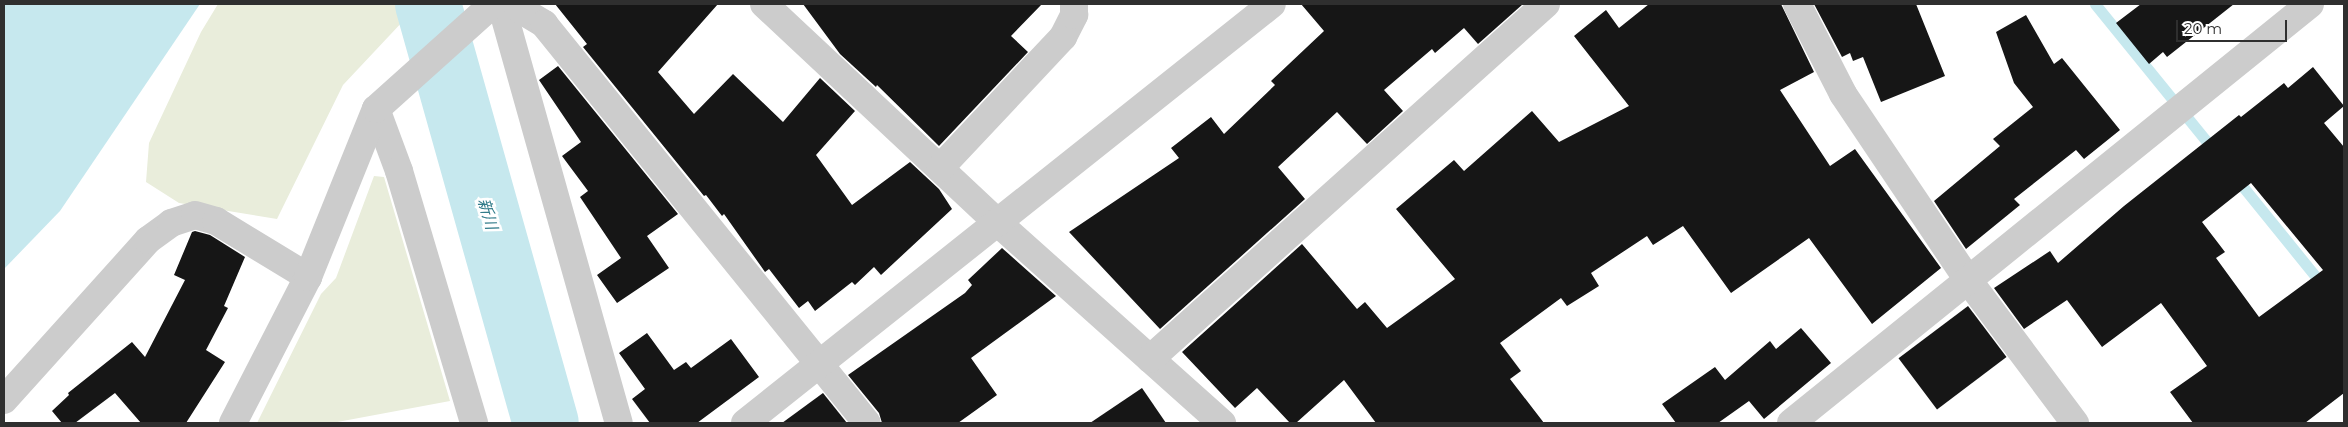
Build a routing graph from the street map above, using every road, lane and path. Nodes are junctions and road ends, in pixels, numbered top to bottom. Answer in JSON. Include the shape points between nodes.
{"nodes":[{"id":1,"x":511,"y":4,"type":"edge"},
{"id":2,"x":764,"y":4,"type":"edge"},
{"id":3,"x":1074,"y":4,"type":"edge"},
{"id":4,"x":1272,"y":4,"type":"edge"},
{"id":5,"x":1546,"y":4,"type":"edge"},
{"id":6,"x":1797,"y":4,"type":"edge"},
{"id":7,"x":2310,"y":4,"type":"edge"},
{"id":8,"x":492,"y":7,"type":"edge"},
{"id":9,"x":376,"y":108,"type":"junction"},
{"id":10,"x":940,"y":168,"type":"junction"},
{"id":11,"x":997,"y":222,"type":"junction"},
{"id":12,"x":308,"y":277,"type":"junction"},
{"id":13,"x":1968,"y":280,"type":"junction"},
{"id":14,"x":1150,"y":359,"type":"junction"},
{"id":15,"x":819,"y":364,"type":"junction"},
{"id":16,"x":4,"y":400,"type":"edge"},
{"id":17,"x":233,"y":423,"type":"edge"},
{"id":18,"x":474,"y":423,"type":"edge"},
{"id":19,"x":619,"y":423,"type":"edge"},
{"id":20,"x":745,"y":423,"type":"edge"},
{"id":21,"x":867,"y":423,"type":"edge"},
{"id":22,"x":1222,"y":423,"type":"edge"},
{"id":23,"x":1791,"y":423,"type":"edge"},
{"id":24,"x":2074,"y":423,"type":"edge"}],
"edges":[{"from":1,"to":15,"type":"street","via":[[544,24]]},
{"from":2,"to":10,"type":"street"},
{"from":3,"to":10,"type":"street","via":[[1074,15],[1063,37]]},
{"from":4,"to":11,"type":"street"},
{"from":5,"to":14,"type":"street"},
{"from":6,"to":13,"type":"street","via":[[1842,94]]},
{"from":7,"to":13,"type":"street"},
{"from":8,"to":9,"type":"street"},
{"from":8,"to":19,"type":"street"},
{"from":9,"to":12,"type":"street"},
{"from":9,"to":18,"type":"street","via":[[399,171]]},
{"from":10,"to":11,"type":"street"},
{"from":11,"to":14,"type":"street"},
{"from":11,"to":15,"type":"street"},
{"from":12,"to":16,"type":"street","via":[[216,221],[195,215],[171,223],[148,240]]},
{"from":12,"to":17,"type":"street"},
{"from":13,"to":23,"type":"street"},
{"from":13,"to":24,"type":"street"},
{"from":14,"to":22,"type":"street"},
{"from":15,"to":20,"type":"street"},
{"from":15,"to":21,"type":"street"}]}
